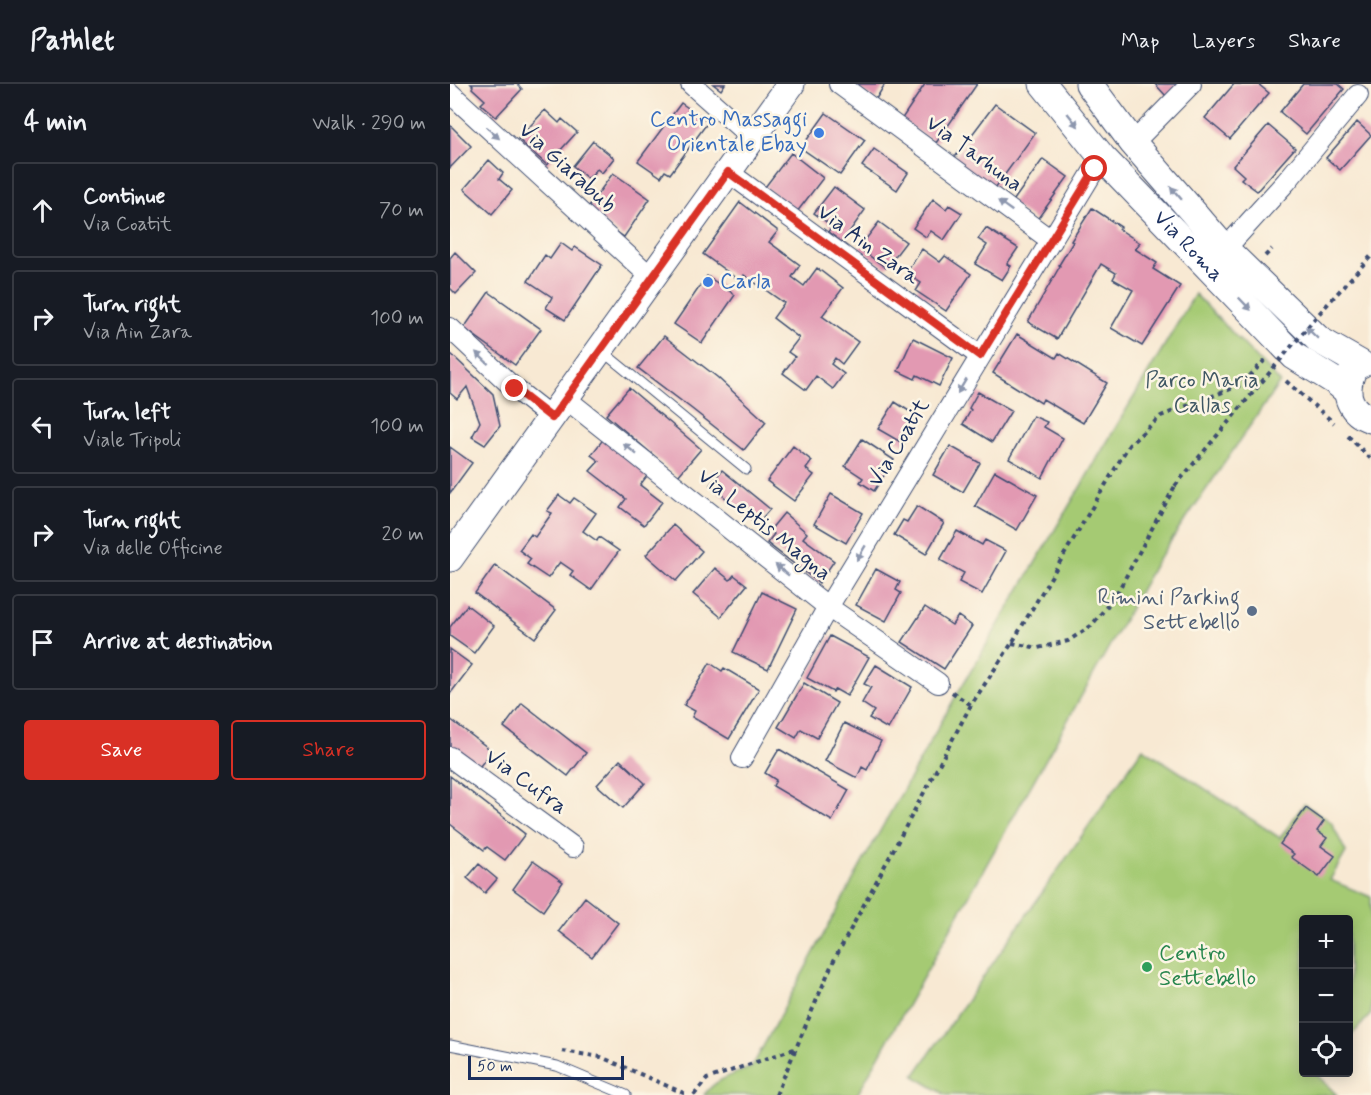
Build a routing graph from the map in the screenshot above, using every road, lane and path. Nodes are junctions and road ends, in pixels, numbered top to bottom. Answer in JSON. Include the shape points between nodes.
{"nodes":[{"id":1,"x":691,"y":84,"type":"edge"},
{"id":2,"x":791,"y":84,"type":"edge"},
{"id":3,"x":839,"y":84,"type":"edge"},
{"id":4,"x":1043,"y":84,"type":"edge"},
{"id":5,"x":1089,"y":84,"type":"edge"},
{"id":6,"x":1191,"y":84,"type":"edge"},
{"id":7,"x":450,"y":93,"type":"edge"},
{"id":8,"x":1358,"y":95,"type":"dead end"},
{"id":9,"x":752,"y":138,"type":"junction"},
{"id":10,"x":1133,"y":143,"type":"junction"},
{"id":11,"x":1102,"y":157,"type":"junction"},
{"id":12,"x":728,"y":172,"type":"junction"},
{"id":13,"x":1052,"y":241,"type":"junction"},
{"id":14,"x":1225,"y":249,"type":"junction"},
{"id":15,"x":1371,"y":256,"type":"edge"},
{"id":16,"x":652,"y":278,"type":"junction"},
{"id":17,"x":450,"y":328,"type":"edge"},
{"id":18,"x":601,"y":350,"type":"junction"},
{"id":19,"x":980,"y":356,"type":"junction"},
{"id":20,"x":1366,"y":362,"type":"edge"},
{"id":21,"x":1273,"y":369,"type":"dead end"},
{"id":22,"x":1282,"y":377,"type":"dead end"},
{"id":23,"x":1347,"y":391,"type":"junction"},
{"id":24,"x":558,"y":408,"type":"junction"},
{"id":25,"x":1371,"y":419,"type":"edge"},
{"id":26,"x":1335,"y":424,"type":"dead end"},
{"id":27,"x":1344,"y":432,"type":"dead end"},
{"id":28,"x":1371,"y":459,"type":"edge"},
{"id":29,"x":746,"y":469,"type":"dead end"},
{"id":30,"x":450,"y":558,"type":"edge"},
{"id":31,"x":828,"y":607,"type":"junction"},
{"id":32,"x":1012,"y":643,"type":"junction"},
{"id":33,"x":938,"y":683,"type":"dead end"},
{"id":34,"x":450,"y":757,"type":"edge"},
{"id":35,"x":742,"y":758,"type":"dead end"},
{"id":36,"x":573,"y":847,"type":"dead end"},
{"id":37,"x":450,"y":1045,"type":"edge"},
{"id":38,"x":795,"y":1049,"type":"junction"},
{"id":39,"x":626,"y":1095,"type":"edge"},
{"id":40,"x":694,"y":1095,"type":"edge"},
{"id":41,"x":776,"y":1095,"type":"edge"}],
"edges":[{"from":1,"to":9,"type":"street"},
{"from":2,"to":9,"type":"main road"},
{"from":13,"to":3,"type":"street","name":"Via Tarhuna","one_way":true},
{"from":4,"to":11,"type":"main road","name":"Via Roma","one_way":true},
{"from":5,"to":10,"type":"main road","name":"Via Roma"},
{"from":6,"to":10,"type":"street"},
{"from":7,"to":16,"type":"street","name":"Via Giarabub","one_way":true},
{"from":8,"to":14,"type":"street","name":"Via Roma"},
{"from":9,"to":12,"type":"main road"},
{"from":14,"to":10,"type":"main road","name":"Via Roma","one_way":true},
{"from":11,"to":13,"type":"street","name":"Via Coatit"},
{"from":11,"to":23,"type":"main road","name":"Via Roma","one_way":true,"via":[[1294,356]]},
{"from":12,"to":16,"type":"main road"},
{"from":12,"to":19,"type":"street","name":"Via Ain Zara"},
{"from":13,"to":19,"type":"street","name":"Via Coatit"},
{"from":20,"to":14,"type":"main road","name":"Via Roma","one_way":true,"via":[[1319,340]]},
{"from":15,"to":32,"type":"path","bridge":true,"via":[[1175,486],[1116,596],[1091,626],[1068,642],[1038,648]]},
{"from":16,"to":18,"type":"main road"},
{"from":24,"to":17,"type":"street","name":"Via Leptis Magna","one_way":true,"via":[[515,389]]},
{"from":18,"to":24,"type":"main road"},
{"from":18,"to":29,"type":"lane"},
{"from":19,"to":31,"type":"street","name":"Via Coatit","one_way":true},
{"from":20,"to":23,"type":"main road","via":[[1350,376]]},
{"from":21,"to":32,"type":"path","via":[[1264,361],[1241,385],[1161,416],[1129,445]]},
{"from":22,"to":26,"type":"path"},
{"from":23,"to":25,"type":"main road","via":[[1353,407]]},
{"from":24,"to":30,"type":"main road"},
{"from":31,"to":24,"type":"street","name":"Via Leptis Magna","one_way":true},
{"from":27,"to":28,"type":"path"},
{"from":31,"to":33,"type":"street","name":"Via Leptis Magna"},
{"from":31,"to":35,"type":"street","name":"Via Coatit"},
{"from":32,"to":38,"type":"path","via":[[971,705],[832,964]]},
{"from":34,"to":36,"type":"street","name":"Via Cufra"},
{"from":37,"to":39,"type":"lane","via":[[557,1066]]},
{"from":38,"to":40,"type":"path","via":[[707,1079]]},
{"from":38,"to":41,"type":"path"}]}
